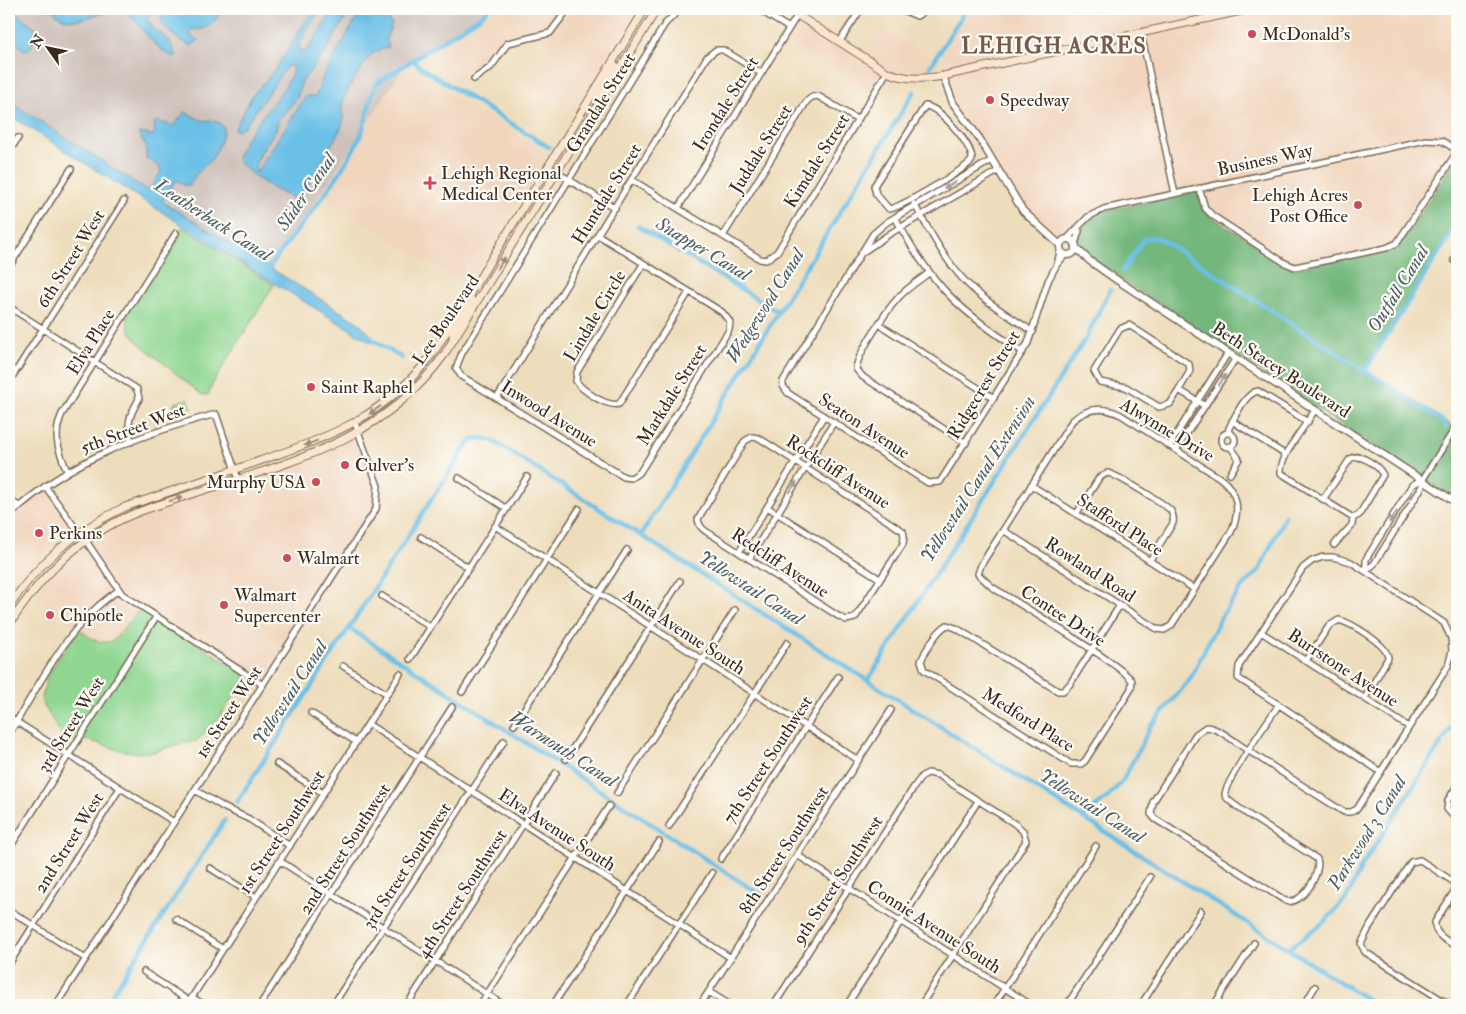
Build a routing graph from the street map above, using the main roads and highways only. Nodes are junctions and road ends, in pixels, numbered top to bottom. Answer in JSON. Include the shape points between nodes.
{"nodes":[{"id":1,"x":645,"y":9,"type":"edge"},
{"id":2,"x":658,"y":9,"type":"edge"},
{"id":3,"x":788,"y":9,"type":"edge"},
{"id":4,"x":1250,"y":9,"type":"edge"},
{"id":5,"x":627,"y":39,"type":"junction"},
{"id":6,"x":599,"y":104,"type":"junction"},
{"id":7,"x":470,"y":294,"type":"junction"},
{"id":8,"x":452,"y":341,"type":"junction"},
{"id":9,"x":151,"y":498,"type":"junction"},
{"id":10,"x":79,"y":533,"type":"junction"},
{"id":11,"x":86,"y":541,"type":"junction"},
{"id":12,"x":30,"y":594,"type":"junction"},
{"id":13,"x":9,"y":607,"type":"edge"},
{"id":14,"x":9,"y":625,"type":"edge"}],
"edges":[{"from":1,"to":5,"type":"main road","name":"Lee Boulevard"},
{"from":2,"to":6,"type":"main road","name":"Lee Boulevard"},
{"from":3,"to":4,"type":"main road","via":[[887,72],[911,78],[944,76]]},
{"from":5,"to":6,"type":"main road","via":[[625,50],[599,94]]},
{"from":5,"to":7,"type":"main road","name":"Lee Boulevard"},
{"from":8,"to":6,"type":"main road","name":"Lee Boulevard","one_way":true},
{"from":7,"to":8,"type":"main road","via":[[471,301],[453,330]]},
{"from":7,"to":9,"type":"main road","name":"Lee Boulevard","one_way":true,"via":[[436,349],[415,375],[388,401],[355,423],[313,443]]},
{"from":11,"to":8,"type":"main road","name":"Lee Boulevard","one_way":true,"via":[[133,514],[328,447],[359,432],[415,389],[436,366]]},
{"from":9,"to":10,"type":"main road","name":"Lee Boulevard","via":[[113,513]]},
{"from":9,"to":11,"type":"main road","via":[[88,533]]},
{"from":10,"to":12,"type":"main road","via":[[75,542],[32,583]]},
{"from":10,"to":13,"type":"main road","name":"Lee Boulevard","via":[[36,572]]},
{"from":11,"to":12,"type":"main road","name":"Lee Boulevard","via":[[55,566]]},
{"from":12,"to":14,"type":"main road","name":"Lee Boulevard"}]}
